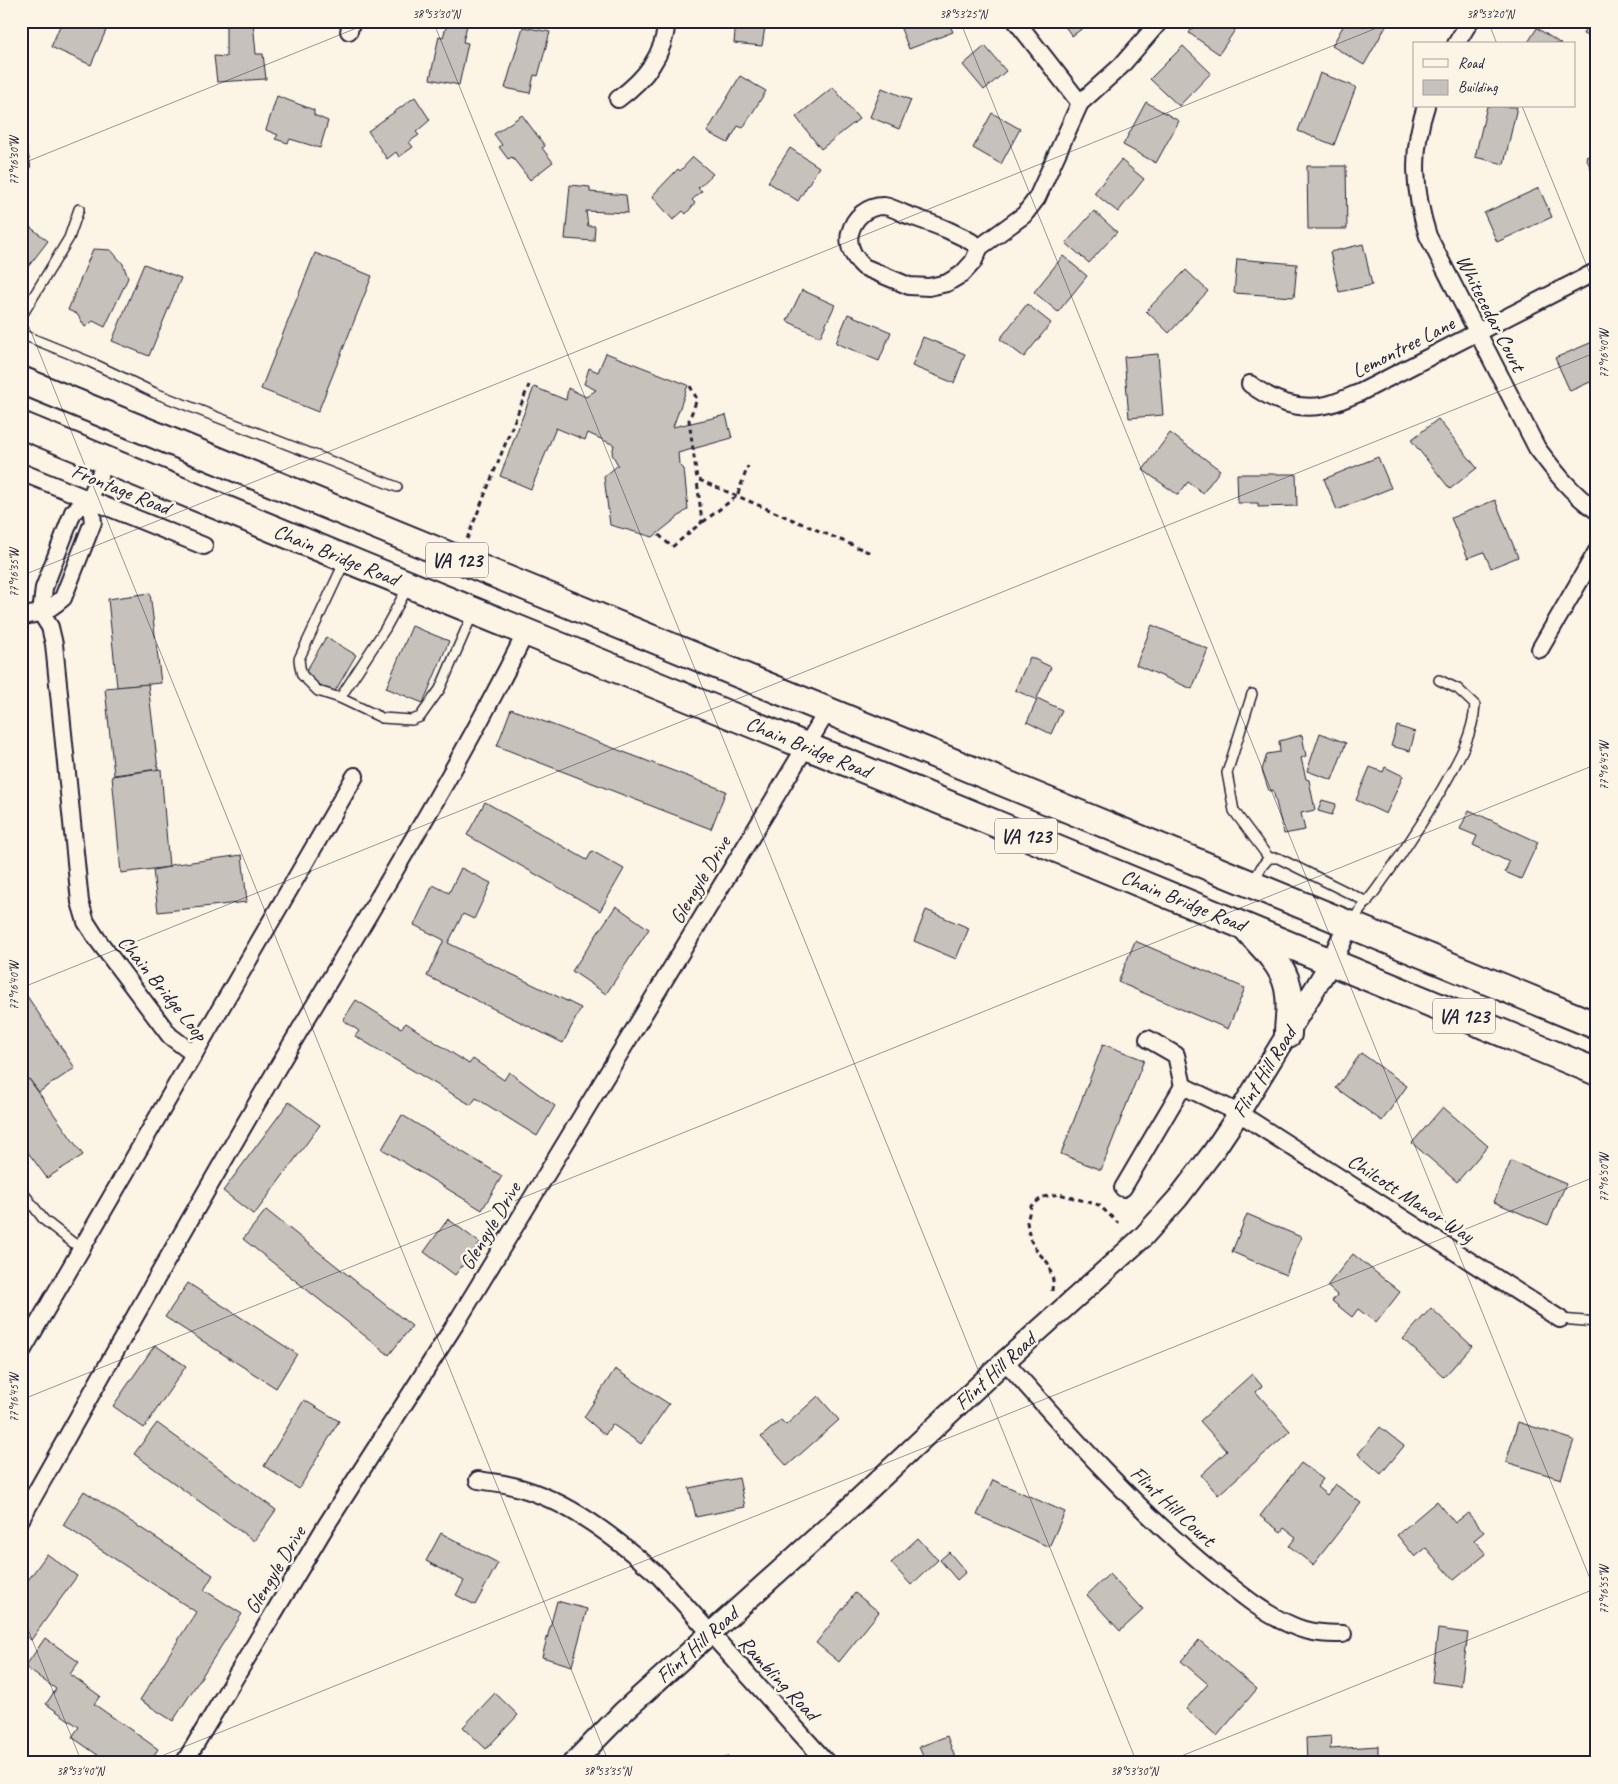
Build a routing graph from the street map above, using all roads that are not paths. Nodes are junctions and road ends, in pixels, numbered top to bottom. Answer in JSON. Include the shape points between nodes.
{"nodes":[{"id":1,"x":667,"y":21,"type":"edge"},
{"id":2,"x":1016,"y":21,"type":"edge"},
{"id":3,"x":1160,"y":21,"type":"edge"},
{"id":4,"x":1470,"y":21,"type":"edge"},
{"id":5,"x":1457,"y":42,"type":"edge"},
{"id":6,"x":618,"y":99,"type":"dead end"},
{"id":7,"x":1080,"y":103,"type":"junction"},
{"id":8,"x":1425,"y":108,"type":"edge"},
{"id":9,"x":21,"y":148,"type":"edge"},
{"id":10,"x":21,"y":171,"type":"edge"},
{"id":11,"x":80,"y":209,"type":"dead end"},
{"id":12,"x":980,"y":247,"type":"junction"},
{"id":13,"x":1597,"y":271,"type":"edge"},
{"id":14,"x":21,"y":317,"type":"edge"},
{"id":15,"x":1477,"y":333,"type":"junction"},
{"id":16,"x":21,"y":334,"type":"edge"},
{"id":17,"x":21,"y":380,"type":"edge"},
{"id":18,"x":1250,"y":384,"type":"dead end"},
{"id":19,"x":21,"y":425,"type":"edge"},
{"id":20,"x":106,"y":460,"type":"junction"},
{"id":21,"x":21,"y":472,"type":"edge"},
{"id":22,"x":397,"y":487,"type":"dead end"},
{"id":23,"x":90,"y":499,"type":"junction"},
{"id":24,"x":1597,"y":511,"type":"edge"},
{"id":25,"x":204,"y":546,"type":"dead end"},
{"id":26,"x":1597,"y":551,"type":"edge"},
{"id":27,"x":346,"y":559,"type":"junction"},
{"id":28,"x":409,"y":585,"type":"junction"},
{"id":29,"x":474,"y":611,"type":"junction"},
{"id":30,"x":41,"y":612,"type":"junction"},
{"id":31,"x":21,"y":618,"type":"edge"},
{"id":32,"x":526,"y":632,"type":"junction"},
{"id":33,"x":1540,"y":649,"type":"dead end"},
{"id":34,"x":1439,"y":680,"type":"dead end"},
{"id":35,"x":1252,"y":694,"type":"dead end"},
{"id":36,"x":340,"y":698,"type":"junction"},
{"id":37,"x":828,"y":710,"type":"junction"},
{"id":38,"x":807,"y":746,"type":"junction"},
{"id":39,"x":355,"y":776,"type":"dead end"},
{"id":40,"x":1268,"y":858,"type":"junction"},
{"id":41,"x":1252,"y":884,"type":"junction"},
{"id":42,"x":1367,"y":902,"type":"junction"},
{"id":43,"x":1349,"y":924,"type":"junction"},
{"id":44,"x":1245,"y":926,"type":"junction"},
{"id":45,"x":1331,"y":962,"type":"junction"},
{"id":46,"x":1597,"y":1026,"type":"edge"},
{"id":47,"x":1288,"y":1034,"type":"junction"},
{"id":48,"x":1148,"y":1040,"type":"dead end"},
{"id":49,"x":194,"y":1054,"type":"junction"},
{"id":50,"x":1597,"y":1072,"type":"edge"},
{"id":51,"x":1183,"y":1086,"type":"junction"},
{"id":52,"x":1239,"y":1113,"type":"junction"},
{"id":53,"x":1123,"y":1188,"type":"dead end"},
{"id":54,"x":21,"y":1190,"type":"edge"},
{"id":55,"x":81,"y":1249,"type":"junction"},
{"id":56,"x":1560,"y":1319,"type":"joint"},
{"id":57,"x":1597,"y":1322,"type":"edge"},
{"id":58,"x":21,"y":1353,"type":"edge"},
{"id":59,"x":1005,"y":1361,"type":"junction"},
{"id":60,"x":478,"y":1480,"type":"dead end"},
{"id":61,"x":21,"y":1519,"type":"edge"},
{"id":62,"x":709,"y":1633,"type":"junction"},
{"id":63,"x":1343,"y":1634,"type":"dead end"},
{"id":64,"x":184,"y":1763,"type":"edge"},
{"id":65,"x":573,"y":1763,"type":"edge"},
{"id":66,"x":827,"y":1763,"type":"edge"}],
"edges":[{"from":1,"to":6,"type":"street","via":[[660,51],[650,70]]},
{"from":2,"to":7,"type":"street"},
{"from":3,"to":7,"type":"street","via":[[1121,66]]},
{"from":4,"to":5,"type":"street"},
{"from":7,"to":12,"type":"street","via":[[1037,198],[1024,215]]},
{"from":8,"to":15,"type":"street","name":"Whitecedar Court","via":[[1416,149],[1419,208],[1428,236]]},
{"from":9,"to":10,"type":"lane","via":[[25,166]]},
{"from":11,"to":14,"type":"lane","via":[[69,238]]},
{"from":12,"to":12,"type":"street","via":[[973,262],[947,283],[929,287],[909,286],[864,267],[852,252],[849,239],[859,216],[871,208],[885,206],[958,234]]},
{"from":13,"to":15,"type":"street","name":"Lemontree Lane"},
{"from":15,"to":18,"type":"street","name":"Lemontree Lane","via":[[1359,393],[1327,405],[1287,404],[1268,397]]},
{"from":15,"to":24,"type":"street","name":"Whitecedar Court","via":[[1537,448],[1560,479]]},
{"from":16,"to":22,"type":"lane","via":[[163,396]]},
{"from":17,"to":37,"type":"main road","name":"Chain Bridge Road","number":"VA 123"},
{"from":19,"to":20,"type":"main road","name":"Chain Bridge Road","number":"VA 123"},
{"from":20,"to":23,"type":"street"},
{"from":20,"to":27,"type":"main road","name":"Chain Bridge Road","number":"VA 123"},
{"from":21,"to":23,"type":"street","name":"Frontage Road"},
{"from":23,"to":25,"type":"street","name":"Frontage Road"},
{"from":23,"to":30,"type":"street","via":[[93,522],[63,598]]},
{"from":26,"to":33,"type":"street"},
{"from":27,"to":28,"type":"main road","name":"Chain Bridge Road","number":"VA 123"},
{"from":27,"to":36,"type":"lane","via":[[299,659],[302,674],[318,691]]},
{"from":28,"to":29,"type":"main road","name":"Chain Bridge Road","number":"VA 123"},
{"from":28,"to":36,"type":"lane"},
{"from":29,"to":32,"type":"main road","name":"Chain Bridge Road","number":"VA 123"},
{"from":29,"to":36,"type":"lane","via":[[440,689],[420,717],[412,720],[382,718]]},
{"from":30,"to":31,"type":"street"},
{"from":30,"to":49,"type":"street","name":"Chain Bridge Loop","via":[[50,627],[54,644],[80,902],[86,922],[170,1036]]},
{"from":32,"to":38,"type":"main road","name":"Chain Bridge Road","number":"VA 123"},
{"from":32,"to":61,"type":"street","via":[[421,825],[200,1200]]},
{"from":34,"to":42,"type":"lane","via":[[1458,689],[1475,705],[1474,721],[1462,754],[1428,812],[1399,860]]},
{"from":35,"to":40,"type":"lane","via":[[1227,773],[1234,811]]},
{"from":37,"to":38,"type":"street","name":"Glengyle Drive"},
{"from":37,"to":41,"type":"main road","name":"Chain Bridge Road","number":"VA 123"},
{"from":38,"to":44,"type":"main road","name":"Chain Bridge Road","number":"VA 123"},
{"from":38,"to":64,"type":"street","name":"Glengyle Drive","via":[[458,1320],[327,1524]]},
{"from":39,"to":49,"type":"street"},
{"from":40,"to":41,"type":"lane"},
{"from":40,"to":42,"type":"lane","via":[[1278,858]]},
{"from":41,"to":43,"type":"main road","name":"Chain Bridge Road","number":"VA 123"},
{"from":42,"to":43,"type":"lane"},
{"from":43,"to":45,"type":"street","name":"Flint Hill Road"},
{"from":43,"to":46,"type":"main road","name":"Chain Bridge Road","number":"VA 123"},
{"from":44,"to":45,"type":"main road","name":"Chain Bridge Road","number":"VA 123"},
{"from":44,"to":47,"type":"main road","via":[[1278,963],[1285,977],[1289,996]]},
{"from":45,"to":47,"type":"street","name":"Flint Hill Road"},
{"from":45,"to":50,"type":"main road","name":"Chain Bridge Road","number":"VA 123"},
{"from":47,"to":52,"type":"street","name":"Flint Hill Road"},
{"from":48,"to":51,"type":"street","via":[[1176,1054]]},
{"from":49,"to":55,"type":"street","name":"Chain Bridge Loop"},
{"from":51,"to":52,"type":"street","name":"Chilcott Manor Way"},
{"from":51,"to":53,"type":"street"},
{"from":52,"to":56,"type":"street","name":"Chilcott Manor Way"},
{"from":52,"to":59,"type":"street","name":"Flint Hill Road","via":[[1178,1198],[1143,1237]]},
{"from":54,"to":55,"type":"lane","via":[[44,1220]]},
{"from":55,"to":58,"type":"street","name":"Chain Bridge Loop"},
{"from":56,"to":57,"type":"lane"},
{"from":59,"to":62,"type":"street","name":"Flint Hill Road","via":[[846,1511]]},
{"from":59,"to":63,"type":"street","name":"Flint Hill Court","via":[[1131,1499],[1216,1575],[1269,1614],[1292,1626],[1317,1633]]},
{"from":60,"to":62,"type":"street","name":"Rambling Road","via":[[513,1486],[549,1499],[589,1520],[659,1576]]},
{"from":62,"to":65,"type":"street","name":"Flint Hill Road"},
{"from":62,"to":66,"type":"street","name":"Rambling Road"}]}
